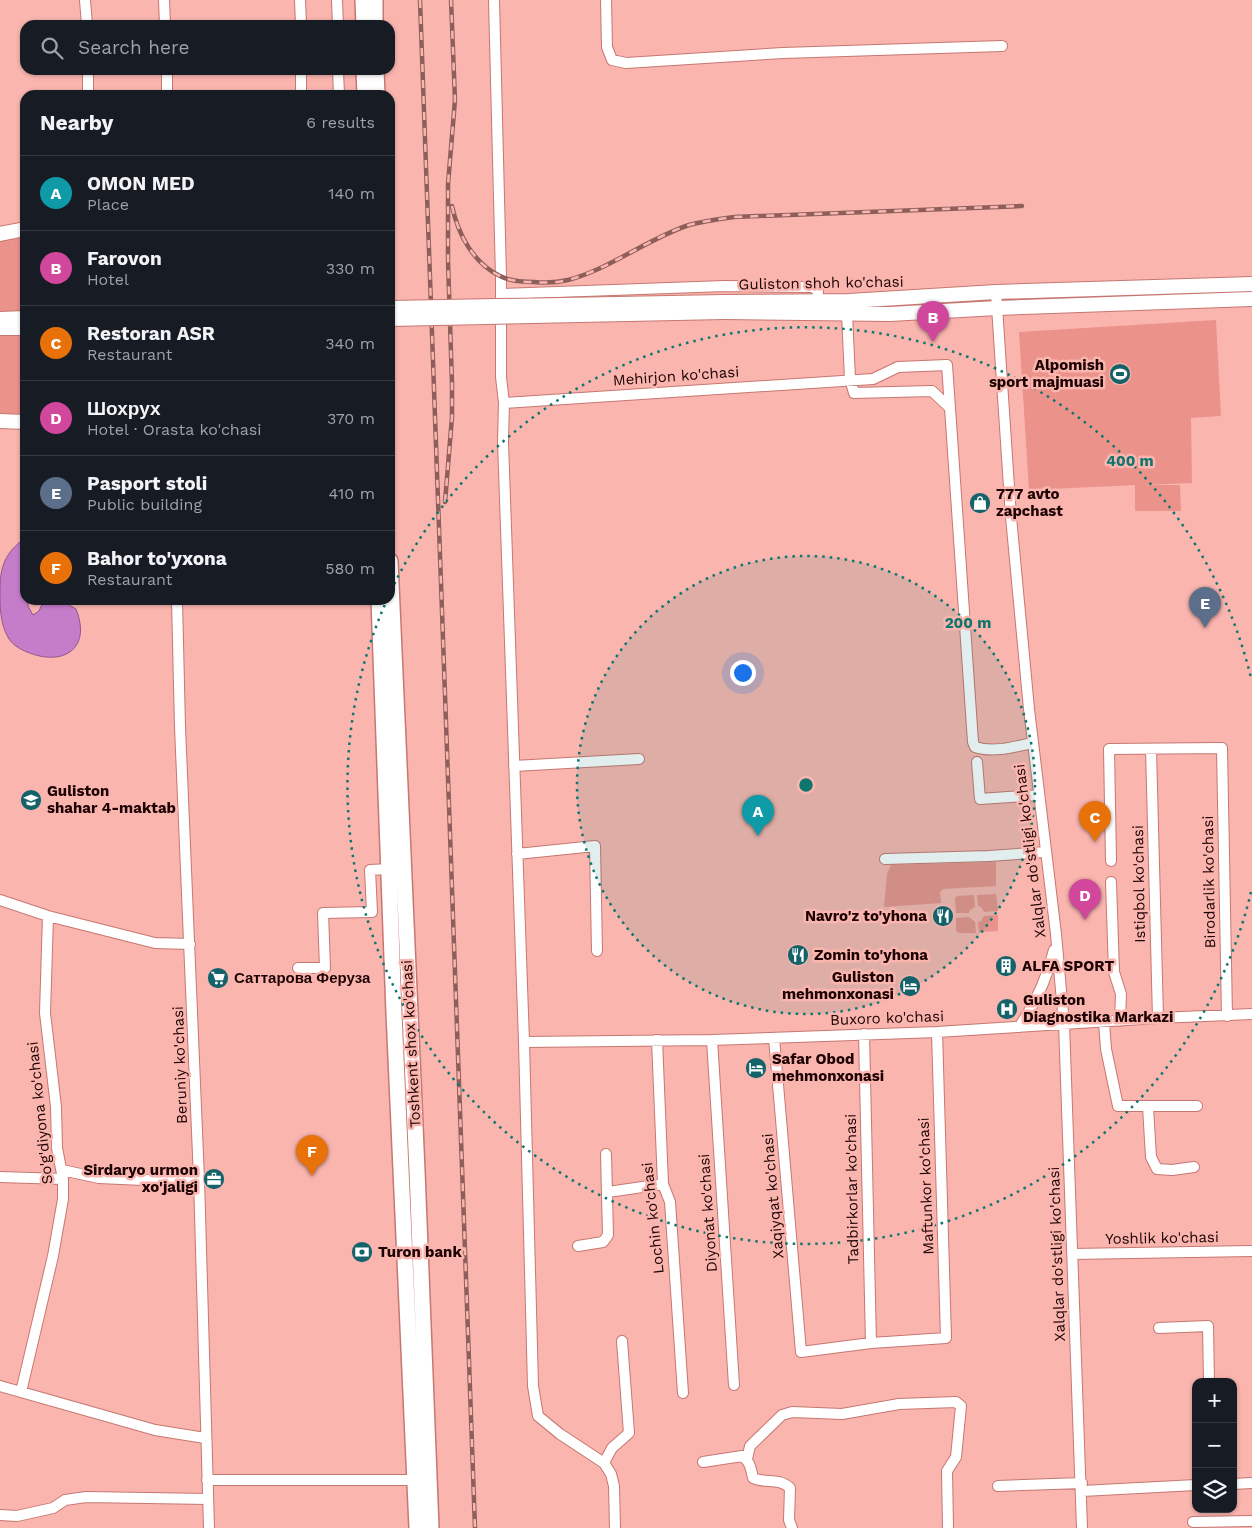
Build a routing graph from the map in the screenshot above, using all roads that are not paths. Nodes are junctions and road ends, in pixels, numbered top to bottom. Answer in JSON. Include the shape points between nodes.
{"nodes":[{"id":1,"x":86,"y":0,"type":"edge"},
{"id":2,"x":164,"y":0,"type":"edge"},
{"id":3,"x":300,"y":0,"type":"edge"},
{"id":4,"x":337,"y":0,"type":"edge"},
{"id":5,"x":363,"y":0,"type":"edge"},
{"id":6,"x":374,"y":0,"type":"edge"},
{"id":7,"x":494,"y":0,"type":"edge"},
{"id":8,"x":606,"y":0,"type":"edge"},
{"id":9,"x":87,"y":20,"type":"edge"},
{"id":10,"x":165,"y":20,"type":"edge"},
{"id":11,"x":301,"y":20,"type":"edge"},
{"id":12,"x":338,"y":20,"type":"edge"},
{"id":13,"x":369,"y":20,"type":"edge"},
{"id":14,"x":369,"y":20,"type":"edge"},
{"id":15,"x":1002,"y":46,"type":"dead end"},
{"id":16,"x":88,"y":75,"type":"edge"},
{"id":17,"x":166,"y":75,"type":"edge"},
{"id":18,"x":301,"y":75,"type":"edge"},
{"id":19,"x":338,"y":75,"type":"edge"},
{"id":20,"x":364,"y":75,"type":"edge"},
{"id":21,"x":376,"y":75,"type":"edge"},
{"id":22,"x":88,"y":90,"type":"edge"},
{"id":23,"x":167,"y":90,"type":"edge"},
{"id":24,"x":301,"y":90,"type":"edge"},
{"id":25,"x":339,"y":90,"type":"edge"},
{"id":26,"x":365,"y":90,"type":"edge"},
{"id":27,"x":377,"y":90,"type":"edge"},
{"id":28,"x":20,"y":230,"type":"edge"},
{"id":29,"x":0,"y":234,"type":"edge"},
{"id":30,"x":1252,"y":284,"type":"edge"},
{"id":31,"x":996,"y":292,"type":"junction"},
{"id":32,"x":501,"y":294,"type":"junction"},
{"id":33,"x":1252,"y":299,"type":"edge"},
{"id":34,"x":812,"y":301,"type":"junction"},
{"id":35,"x":724,"y":307,"type":"junction"},
{"id":36,"x":395,"y":308,"type":"edge"},
{"id":37,"x":997,"y":308,"type":"junction"},
{"id":38,"x":847,"y":314,"type":"junction"},
{"id":39,"x":20,"y":318,"type":"edge"},
{"id":40,"x":0,"y":319,"type":"edge"},
{"id":41,"x":395,"y":319,"type":"edge"},
{"id":42,"x":0,"y":328,"type":"edge"},
{"id":43,"x":20,"y":328,"type":"edge"},
{"id":44,"x":850,"y":379,"type":"junction"},
{"id":45,"x":504,"y":403,"type":"junction"},
{"id":46,"x":950,"y":408,"type":"junction"},
{"id":47,"x":0,"y":421,"type":"edge"},
{"id":48,"x":20,"y":422,"type":"edge"},
{"id":49,"x":177,"y":605,"type":"edge"},
{"id":50,"x":384,"y":605,"type":"edge"},
{"id":51,"x":384,"y":605,"type":"edge"},
{"id":52,"x":1032,"y":743,"type":"junction"},
{"id":53,"x":1151,"y":749,"type":"junction"},
{"id":54,"x":639,"y":759,"type":"dead end"},
{"id":55,"x":976,"y":762,"type":"dead end"},
{"id":56,"x":514,"y":766,"type":"junction"},
{"id":57,"x":1038,"y":795,"type":"junction"},
{"id":58,"x":1045,"y":852,"type":"junction"},
{"id":59,"x":517,"y":854,"type":"junction"},
{"id":60,"x":885,"y":859,"type":"dead end"},
{"id":61,"x":1111,"y":862,"type":"dead end"},
{"id":62,"x":389,"y":869,"type":"junction"},
{"id":63,"x":1111,"y":882,"type":"dead end"},
{"id":64,"x":0,"y":900,"type":"edge"},
{"id":65,"x":48,"y":916,"type":"junction"},
{"id":66,"x":1056,"y":942,"type":"junction"},
{"id":67,"x":190,"y":944,"type":"junction"},
{"id":68,"x":598,"y":951,"type":"dead end"},
{"id":69,"x":298,"y":968,"type":"dead end"},
{"id":70,"x":1252,"y":1014,"type":"edge"},
{"id":71,"x":1227,"y":1016,"type":"junction"},
{"id":72,"x":1158,"y":1018,"type":"junction"},
{"id":73,"x":1120,"y":1021,"type":"junction"},
{"id":74,"x":1104,"y":1022,"type":"junction"},
{"id":75,"x":1064,"y":1024,"type":"junction"},
{"id":76,"x":1019,"y":1027,"type":"junction"},
{"id":77,"x":936,"y":1032,"type":"junction"},
{"id":78,"x":864,"y":1034,"type":"junction"},
{"id":79,"x":774,"y":1038,"type":"junction"},
{"id":80,"x":658,"y":1040,"type":"junction"},
{"id":81,"x":712,"y":1040,"type":"junction"},
{"id":82,"x":524,"y":1042,"type":"junction"},
{"id":83,"x":1197,"y":1106,"type":"dead end"},
{"id":84,"x":1148,"y":1107,"type":"junction"},
{"id":85,"x":606,"y":1154,"type":"dead end"},
{"id":86,"x":1194,"y":1167,"type":"dead end"},
{"id":87,"x":63,"y":1175,"type":"junction"},
{"id":88,"x":0,"y":1177,"type":"edge"},
{"id":89,"x":199,"y":1178,"type":"junction"},
{"id":90,"x":663,"y":1184,"type":"junction"},
{"id":91,"x":608,"y":1192,"type":"junction"},
{"id":92,"x":578,"y":1246,"type":"dead end"},
{"id":93,"x":1252,"y":1251,"type":"edge"},
{"id":94,"x":1072,"y":1254,"type":"junction"},
{"id":95,"x":1159,"y":1328,"type":"dead end"},
{"id":96,"x":622,"y":1341,"type":"dead end"},
{"id":97,"x":871,"y":1343,"type":"junction"},
{"id":98,"x":1209,"y":1378,"type":"edge"},
{"id":99,"x":734,"y":1385,"type":"dead end"},
{"id":100,"x":0,"y":1386,"type":"edge"},
{"id":101,"x":20,"y":1392,"type":"junction"},
{"id":102,"x":683,"y":1392,"type":"dead end"},
{"id":103,"x":205,"y":1438,"type":"junction"},
{"id":104,"x":747,"y":1459,"type":"junction"},
{"id":105,"x":703,"y":1462,"type":"dead end"},
{"id":106,"x":604,"y":1464,"type":"junction"},
{"id":107,"x":207,"y":1480,"type":"junction"},
{"id":108,"x":415,"y":1480,"type":"junction"},
{"id":109,"x":1252,"y":1483,"type":"edge"},
{"id":110,"x":1237,"y":1484,"type":"edge"},
{"id":111,"x":1192,"y":1485,"type":"edge"},
{"id":112,"x":998,"y":1486,"type":"dead end"},
{"id":113,"x":1082,"y":1487,"type":"junction"},
{"id":114,"x":208,"y":1499,"type":"junction"},
{"id":115,"x":0,"y":1515,"type":"edge"},
{"id":116,"x":17,"y":1516,"type":"junction"},
{"id":117,"x":1252,"y":1521,"type":"edge"},
{"id":118,"x":1193,"y":1522,"type":"dead end"},
{"id":119,"x":16,"y":1528,"type":"edge"},
{"id":120,"x":209,"y":1528,"type":"edge"},
{"id":121,"x":417,"y":1528,"type":"edge"},
{"id":122,"x":431,"y":1528,"type":"edge"},
{"id":123,"x":615,"y":1528,"type":"edge"},
{"id":124,"x":792,"y":1528,"type":"edge"},
{"id":125,"x":948,"y":1528,"type":"edge"},
{"id":126,"x":1082,"y":1528,"type":"edge"}],
"edges":[{"from":1,"to":9,"type":"street"},
{"from":2,"to":10,"type":"street"},
{"from":3,"to":11,"type":"street"},
{"from":4,"to":12,"type":"street"},
{"from":5,"to":13,"type":"highway"},
{"from":6,"to":14,"type":"highway"},
{"from":7,"to":32,"type":"street"},
{"from":8,"to":15,"type":"street","via":[[607,47],[612,60],[626,63]]},
{"from":16,"to":22,"type":"street"},
{"from":17,"to":23,"type":"street"},
{"from":18,"to":24,"type":"street"},
{"from":19,"to":25,"type":"street"},
{"from":20,"to":26,"type":"highway"},
{"from":21,"to":27,"type":"highway"},
{"from":28,"to":29,"type":"main road"},
{"from":30,"to":31,"type":"main road","name":"Guliston shoh ko'chasi"},
{"from":31,"to":34,"type":"main road","name":"Guliston shoh ko'chasi"},
{"from":31,"to":37,"type":"street","name":"Xalqlar do'stligi ko'chasi"},
{"from":32,"to":34,"type":"street","via":[[725,286],[812,287],[818,292]]},
{"from":32,"to":45,"type":"street"},
{"from":33,"to":37,"type":"main road","name":"Guliston shoh ko'chasi"},
{"from":34,"to":35,"type":"main road","name":"Guliston shoh ko'chasi"},
{"from":35,"to":36,"type":"main road","name":"Guliston shoh ko'chasi","bridge":true},
{"from":35,"to":38,"type":"main road","name":"Guliston shoh ko'chasi"},
{"from":35,"to":41,"type":"main road","name":"Guliston shoh ko'chasi","bridge":true},
{"from":37,"to":38,"type":"main road","name":"Guliston shoh ko'chasi"},
{"from":37,"to":52,"type":"street","name":"Xalqlar do'stligi ko'chasi","via":[[1010,517]]},
{"from":38,"to":44,"type":"street"},
{"from":39,"to":40,"type":"main road"},
{"from":42,"to":43,"type":"main road"},
{"from":44,"to":45,"type":"street","name":"Mehirjon ko'chasi"},
{"from":44,"to":46,"type":"street","via":[[854,393],[932,391]]},
{"from":44,"to":46,"type":"street","name":"Mehirjon ko'chasi","via":[[873,379],[898,367],[947,365]]},
{"from":45,"to":56,"type":"street"},
{"from":46,"to":52,"type":"street","via":[[973,742],[975,747],[983,749]]},
{"from":47,"to":48,"type":"main road"},
{"from":49,"to":67,"type":"street","name":"Beruniy ko'chasi"},
{"from":50,"to":62,"type":"highway","name":"Toshkent shox ko'chasi"},
{"from":51,"to":122,"type":"highway","name":"Toshkent shox ko'chasi","via":[[398,774]]},
{"from":52,"to":57,"type":"street","name":"Xalqlar do'stligi ko'chasi"},
{"from":53,"to":61,"type":"street","via":[[1109,749]]},
{"from":53,"to":71,"type":"street","name":"Birodarlik ko'chasi","via":[[1222,748]]},
{"from":53,"to":72,"type":"street","name":"Istiqbol ko'chasi"},
{"from":54,"to":56,"type":"street"},
{"from":55,"to":57,"type":"street","via":[[980,799]]},
{"from":56,"to":59,"type":"street"},
{"from":57,"to":58,"type":"street","name":"Xalqlar do'stligi ko'chasi"},
{"from":58,"to":60,"type":"street"},
{"from":58,"to":66,"type":"street","name":"Xalqlar do'stligi ko'chasi"},
{"from":59,"to":68,"type":"street","via":[[595,846]]},
{"from":59,"to":82,"type":"street"},
{"from":62,"to":69,"type":"street","via":[[370,870],[372,912],[323,913],[325,968]]},
{"from":62,"to":108,"type":"highway","name":"Toshkent shox ko'chasi"},
{"from":63,"to":73,"type":"street","via":[[1114,972],[1121,994]]},
{"from":64,"to":65,"type":"street"},
{"from":65,"to":67,"type":"street","via":[[155,943]]},
{"from":65,"to":87,"type":"street","name":"So'g'diyona ko'chasi","via":[[45,1013],[56,1107],[57,1148]]},
{"from":66,"to":75,"type":"street","name":"Xalqlar do'stligi ko'chasi"},
{"from":66,"to":76,"type":"street","via":[[1038,997]]},
{"from":67,"to":89,"type":"street","name":"Beruniy ko'chasi"},
{"from":70,"to":71,"type":"street","name":"Buxoro ko'chasi"},
{"from":71,"to":72,"type":"street","name":"Buxoro ko'chasi"},
{"from":72,"to":73,"type":"street","name":"Buxoro ko'chasi"},
{"from":73,"to":74,"type":"street","name":"Buxoro ko'chasi"},
{"from":74,"to":75,"type":"street","name":"Buxoro ko'chasi"},
{"from":74,"to":84,"type":"street","via":[[1118,1106]]},
{"from":75,"to":76,"type":"street","name":"Buxoro ko'chasi"},
{"from":75,"to":94,"type":"street","name":"Xalqlar do'stligi ko'chasi"},
{"from":76,"to":77,"type":"street","name":"Buxoro ko'chasi"},
{"from":77,"to":78,"type":"street","name":"Buxoro ko'chasi"},
{"from":77,"to":97,"type":"street","name":"Maftunkor ko'chasi","via":[[946,1338]]},
{"from":78,"to":79,"type":"street","name":"Buxoro ko'chasi"},
{"from":78,"to":97,"type":"street","name":"Tadbirkorlar ko'chasi"},
{"from":79,"to":81,"type":"street","name":"Buxoro ko'chasi"},
{"from":79,"to":97,"type":"street","name":"Xaqiyqat ko'chasi","via":[[801,1352]]},
{"from":80,"to":81,"type":"street","name":"Buxoro ko'chasi"},
{"from":80,"to":82,"type":"street","name":"Buxoro ko'chasi"},
{"from":80,"to":90,"type":"street","name":"Lochin ko'chasi"},
{"from":81,"to":99,"type":"street","name":"Diyonat ko'chasi"},
{"from":82,"to":106,"type":"street","via":[[533,1386],[538,1416]]},
{"from":83,"to":84,"type":"street"},
{"from":84,"to":86,"type":"street","via":[[1151,1157],[1157,1169]]},
{"from":85,"to":91,"type":"street"},
{"from":87,"to":88,"type":"street"},
{"from":87,"to":89,"type":"street","via":[[143,1180]]},
{"from":87,"to":101,"type":"street","name":"So'g'diyona ko'chasi","via":[[63,1199],[53,1256]]},
{"from":89,"to":103,"type":"street","name":"Beruniy ko'chasi"},
{"from":90,"to":91,"type":"street"},
{"from":90,"to":102,"type":"street","name":"Lochin ko'chasi","via":[[670,1202]]},
{"from":91,"to":92,"type":"street","via":[[608,1235],[603,1242]]},
{"from":93,"to":94,"type":"street","name":"Yoshlik ko'chasi"},
{"from":94,"to":113,"type":"street","name":"Xalqlar do'stligi ko'chasi"},
{"from":95,"to":98,"type":"street","via":[[1208,1326]]},
{"from":96,"to":106,"type":"street","via":[[629,1434],[612,1448]]},
{"from":100,"to":101,"type":"street"},
{"from":101,"to":103,"type":"street","via":[[155,1430]]},
{"from":103,"to":107,"type":"street","name":"Beruniy ko'chasi"},
{"from":104,"to":105,"type":"street","via":[[742,1456]]},
{"from":104,"to":124,"type":"street","via":[[753,1478],[784,1483],[790,1488],[789,1520]]},
{"from":104,"to":125,"type":"street","via":[[750,1446],[782,1415],[792,1412],[842,1414],[899,1404],[956,1402],[960,1406],[956,1457],[947,1471]]},
{"from":106,"to":123,"type":"street","via":[[614,1486]]},
{"from":107,"to":108,"type":"street"},
{"from":107,"to":114,"type":"street","name":"Beruniy ko'chasi"},
{"from":108,"to":121,"type":"highway","name":"Toshkent shox ko'chasi"},
{"from":109,"to":110,"type":"street"},
{"from":111,"to":113,"type":"street"},
{"from":112,"to":113,"type":"street"},
{"from":113,"to":126,"type":"street","name":"Xalqlar do'stligi ko'chasi"},
{"from":114,"to":116,"type":"street","via":[[86,1497],[65,1500],[53,1508]]},
{"from":114,"to":120,"type":"street","name":"Beruniy ko'chasi"},
{"from":115,"to":116,"type":"street"},
{"from":116,"to":119,"type":"street"},
{"from":117,"to":118,"type":"street"}]}
